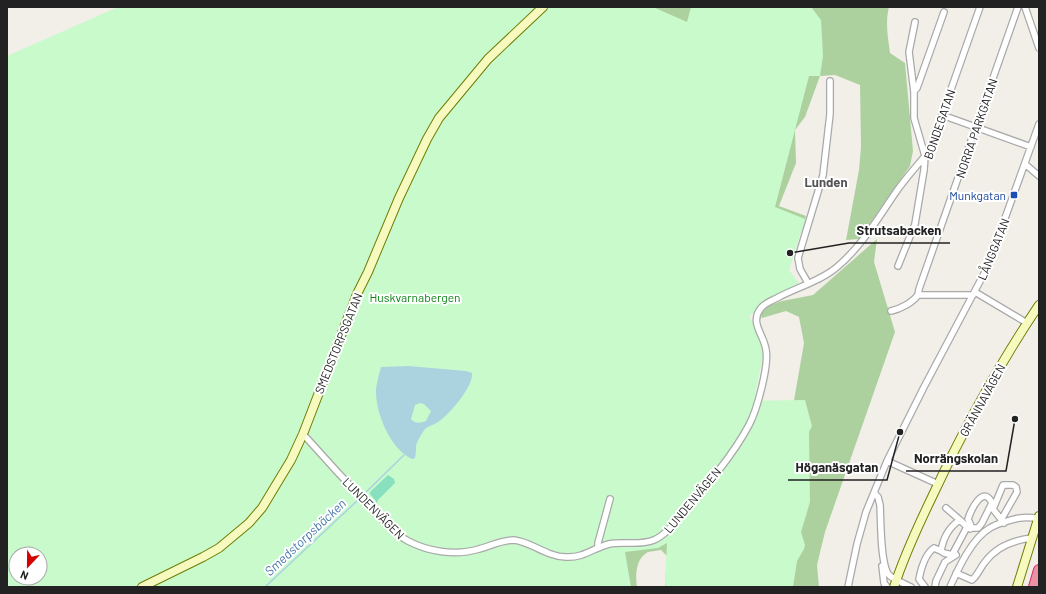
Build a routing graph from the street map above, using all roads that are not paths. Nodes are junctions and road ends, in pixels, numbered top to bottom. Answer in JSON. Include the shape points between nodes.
{"nodes":[{"id":1,"x":543,"y":7,"type":"edge"},
{"id":2,"x":980,"y":7,"type":"edge"},
{"id":3,"x":1018,"y":7,"type":"edge"},
{"id":4,"x":1026,"y":7,"type":"edge"},
{"id":5,"x":944,"y":12,"type":"dead end"},
{"id":6,"x":915,"y":22,"type":"dead end"},
{"id":7,"x":1039,"y":48,"type":"edge"},
{"id":8,"x":830,"y":81,"type":"dead end"},
{"id":9,"x":914,"y":92,"type":"junction"},
{"id":10,"x":942,"y":115,"type":"junction"},
{"id":11,"x":1039,"y":124,"type":"edge"},
{"id":12,"x":976,"y":127,"type":"junction"},
{"id":13,"x":1031,"y":147,"type":"junction"},
{"id":14,"x":925,"y":156,"type":"junction"},
{"id":15,"x":1025,"y":164,"type":"junction"},
{"id":16,"x":1039,"y":176,"type":"edge"},
{"id":17,"x":898,"y":266,"type":"dead end"},
{"id":18,"x":808,"y":283,"type":"junction"},
{"id":19,"x":974,"y":293,"type":"junction"},
{"id":20,"x":918,"y":295,"type":"junction"},
{"id":21,"x":1039,"y":305,"type":"edge"},
{"id":22,"x":891,"y":310,"type":"dead end"},
{"id":23,"x":1027,"y":323,"type":"junction"},
{"id":24,"x":303,"y":434,"type":"junction"},
{"id":25,"x":887,"y":461,"type":"junction"},
{"id":26,"x":938,"y":484,"type":"junction"},
{"id":27,"x":874,"y":493,"type":"junction"},
{"id":28,"x":610,"y":499,"type":"dead end"},
{"id":29,"x":946,"y":508,"type":"dead end"},
{"id":30,"x":1039,"y":517,"type":"edge"},
{"id":31,"x":960,"y":520,"type":"junction"},
{"id":32,"x":1002,"y":522,"type":"junction"},
{"id":33,"x":969,"y":528,"type":"junction"},
{"id":34,"x":979,"y":538,"type":"junction"},
{"id":35,"x":1032,"y":538,"type":"junction"},
{"id":36,"x":598,"y":548,"type":"junction"},
{"id":37,"x":941,"y":551,"type":"junction"},
{"id":38,"x":954,"y":555,"type":"junction"},
{"id":39,"x":966,"y":556,"type":"junction"},
{"id":40,"x":883,"y":558,"type":"junction"},
{"id":41,"x":1039,"y":570,"type":"edge"},
{"id":42,"x":956,"y":573,"type":"junction"},
{"id":43,"x":895,"y":583,"type":"edge"},
{"id":44,"x":142,"y":587,"type":"edge"},
{"id":45,"x":848,"y":587,"type":"edge"},
{"id":46,"x":887,"y":587,"type":"edge"},
{"id":47,"x":911,"y":587,"type":"edge"},
{"id":48,"x":925,"y":587,"type":"edge"},
{"id":49,"x":935,"y":587,"type":"edge"},
{"id":50,"x":950,"y":587,"type":"edge"},
{"id":51,"x":1017,"y":587,"type":"edge"},
{"id":52,"x":1034,"y":587,"type":"edge"}],
"edges":[{"from":1,"to":24,"type":"street","name":"SMEDSTORPSGATAN","via":[[488,59],[439,118],[427,139],[357,294]]},
{"from":2,"to":10,"type":"street","name":"BONDEGATAN"},
{"from":3,"to":12,"type":"street","name":"NORRA PARKGATAN"},
{"from":4,"to":7,"type":"street"},
{"from":5,"to":9,"type":"street"},
{"from":6,"to":9,"type":"street","via":[[909,52]]},
{"from":8,"to":18,"type":"street","via":[[830,114],[823,175],[798,258],[800,269]]},
{"from":9,"to":14,"type":"street","via":[[914,118]]},
{"from":10,"to":12,"type":"street"},
{"from":10,"to":14,"type":"street","name":"BONDEGATAN"},
{"from":11,"to":13,"type":"street","name":"LÅNGGATAN"},
{"from":12,"to":13,"type":"street"},
{"from":12,"to":20,"type":"street","name":"NORRA PARKGATAN"},
{"from":13,"to":15,"type":"street","name":"LÅNGGATAN"},
{"from":14,"to":17,"type":"street","name":"BONDEGATAN","via":[[915,224]]},
{"from":14,"to":18,"type":"street","name":"LUNDENVÄGEN","via":[[849,255],[836,268]]},
{"from":15,"to":16,"type":"street"},
{"from":15,"to":19,"type":"street","name":"LÅNGGATAN","via":[[996,246]]},
{"from":18,"to":36,"type":"street","name":"LUNDENVÄGEN","via":[[765,304],[757,314],[756,326],[764,339],[767,357],[756,411],[716,474],[660,537],[643,544],[614,543]]},
{"from":19,"to":20,"type":"street"},
{"from":19,"to":23,"type":"street"},
{"from":19,"to":25,"type":"street","name":"LÅNGGATAN"},
{"from":20,"to":22,"type":"street","via":[[896,310]]},
{"from":21,"to":23,"type":"street","name":"GRÄNNAVÄGEN"},
{"from":23,"to":26,"type":"street","name":"GRÄNNAVÄGEN","via":[[976,409]]},
{"from":24,"to":36,"type":"street","name":"LUNDENVÄGEN","via":[[398,534],[418,545],[458,553],[513,540],[564,557],[581,556]]},
{"from":24,"to":44,"type":"street","name":"SMEDSTORPSGATAN","via":[[274,489],[249,523],[219,548]]},
{"from":25,"to":26,"type":"street"},
{"from":25,"to":27,"type":"street","name":"LÅNGGATAN"},
{"from":26,"to":43,"type":"street","name":"GRÄNNAVÄGEN"},
{"from":27,"to":40,"type":"street","via":[[880,506]]},
{"from":27,"to":45,"type":"street","name":"LÅNGGATAN","via":[[857,544]]},
{"from":28,"to":36,"type":"street"},
{"from":29,"to":31,"type":"street"},
{"from":30,"to":32,"type":"street"},
{"from":30,"to":35,"type":"street"},
{"from":31,"to":33,"type":"street"},
{"from":31,"to":37,"type":"street","via":[[947,533]]},
{"from":32,"to":32,"type":"street","via":[[993,509],[1003,485],[1013,485],[1017,492]]},
{"from":32,"to":34,"type":"street"},
{"from":33,"to":33,"type":"street","via":[[968,519],[972,509],[982,497],[989,498],[992,503],[982,523],[978,528]]},
{"from":33,"to":34,"type":"street"},
{"from":33,"to":38,"type":"street"},
{"from":34,"to":39,"type":"street"},
{"from":35,"to":42,"type":"street","via":[[1010,543],[997,550],[972,580]]},
{"from":35,"to":51,"type":"street"},
{"from":37,"to":38,"type":"street"},
{"from":37,"to":48,"type":"street","via":[[934,548],[931,550],[924,564],[919,579]]},
{"from":38,"to":39,"type":"street"},
{"from":38,"to":49,"type":"street","via":[[945,562]]},
{"from":39,"to":42,"type":"street"},
{"from":40,"to":43,"type":"street","via":[[886,571]]},
{"from":40,"to":46,"type":"street","via":[[883,580]]},
{"from":41,"to":52,"type":"highway"},
{"from":42,"to":50,"type":"street"},
{"from":43,"to":47,"type":"street"}]}
